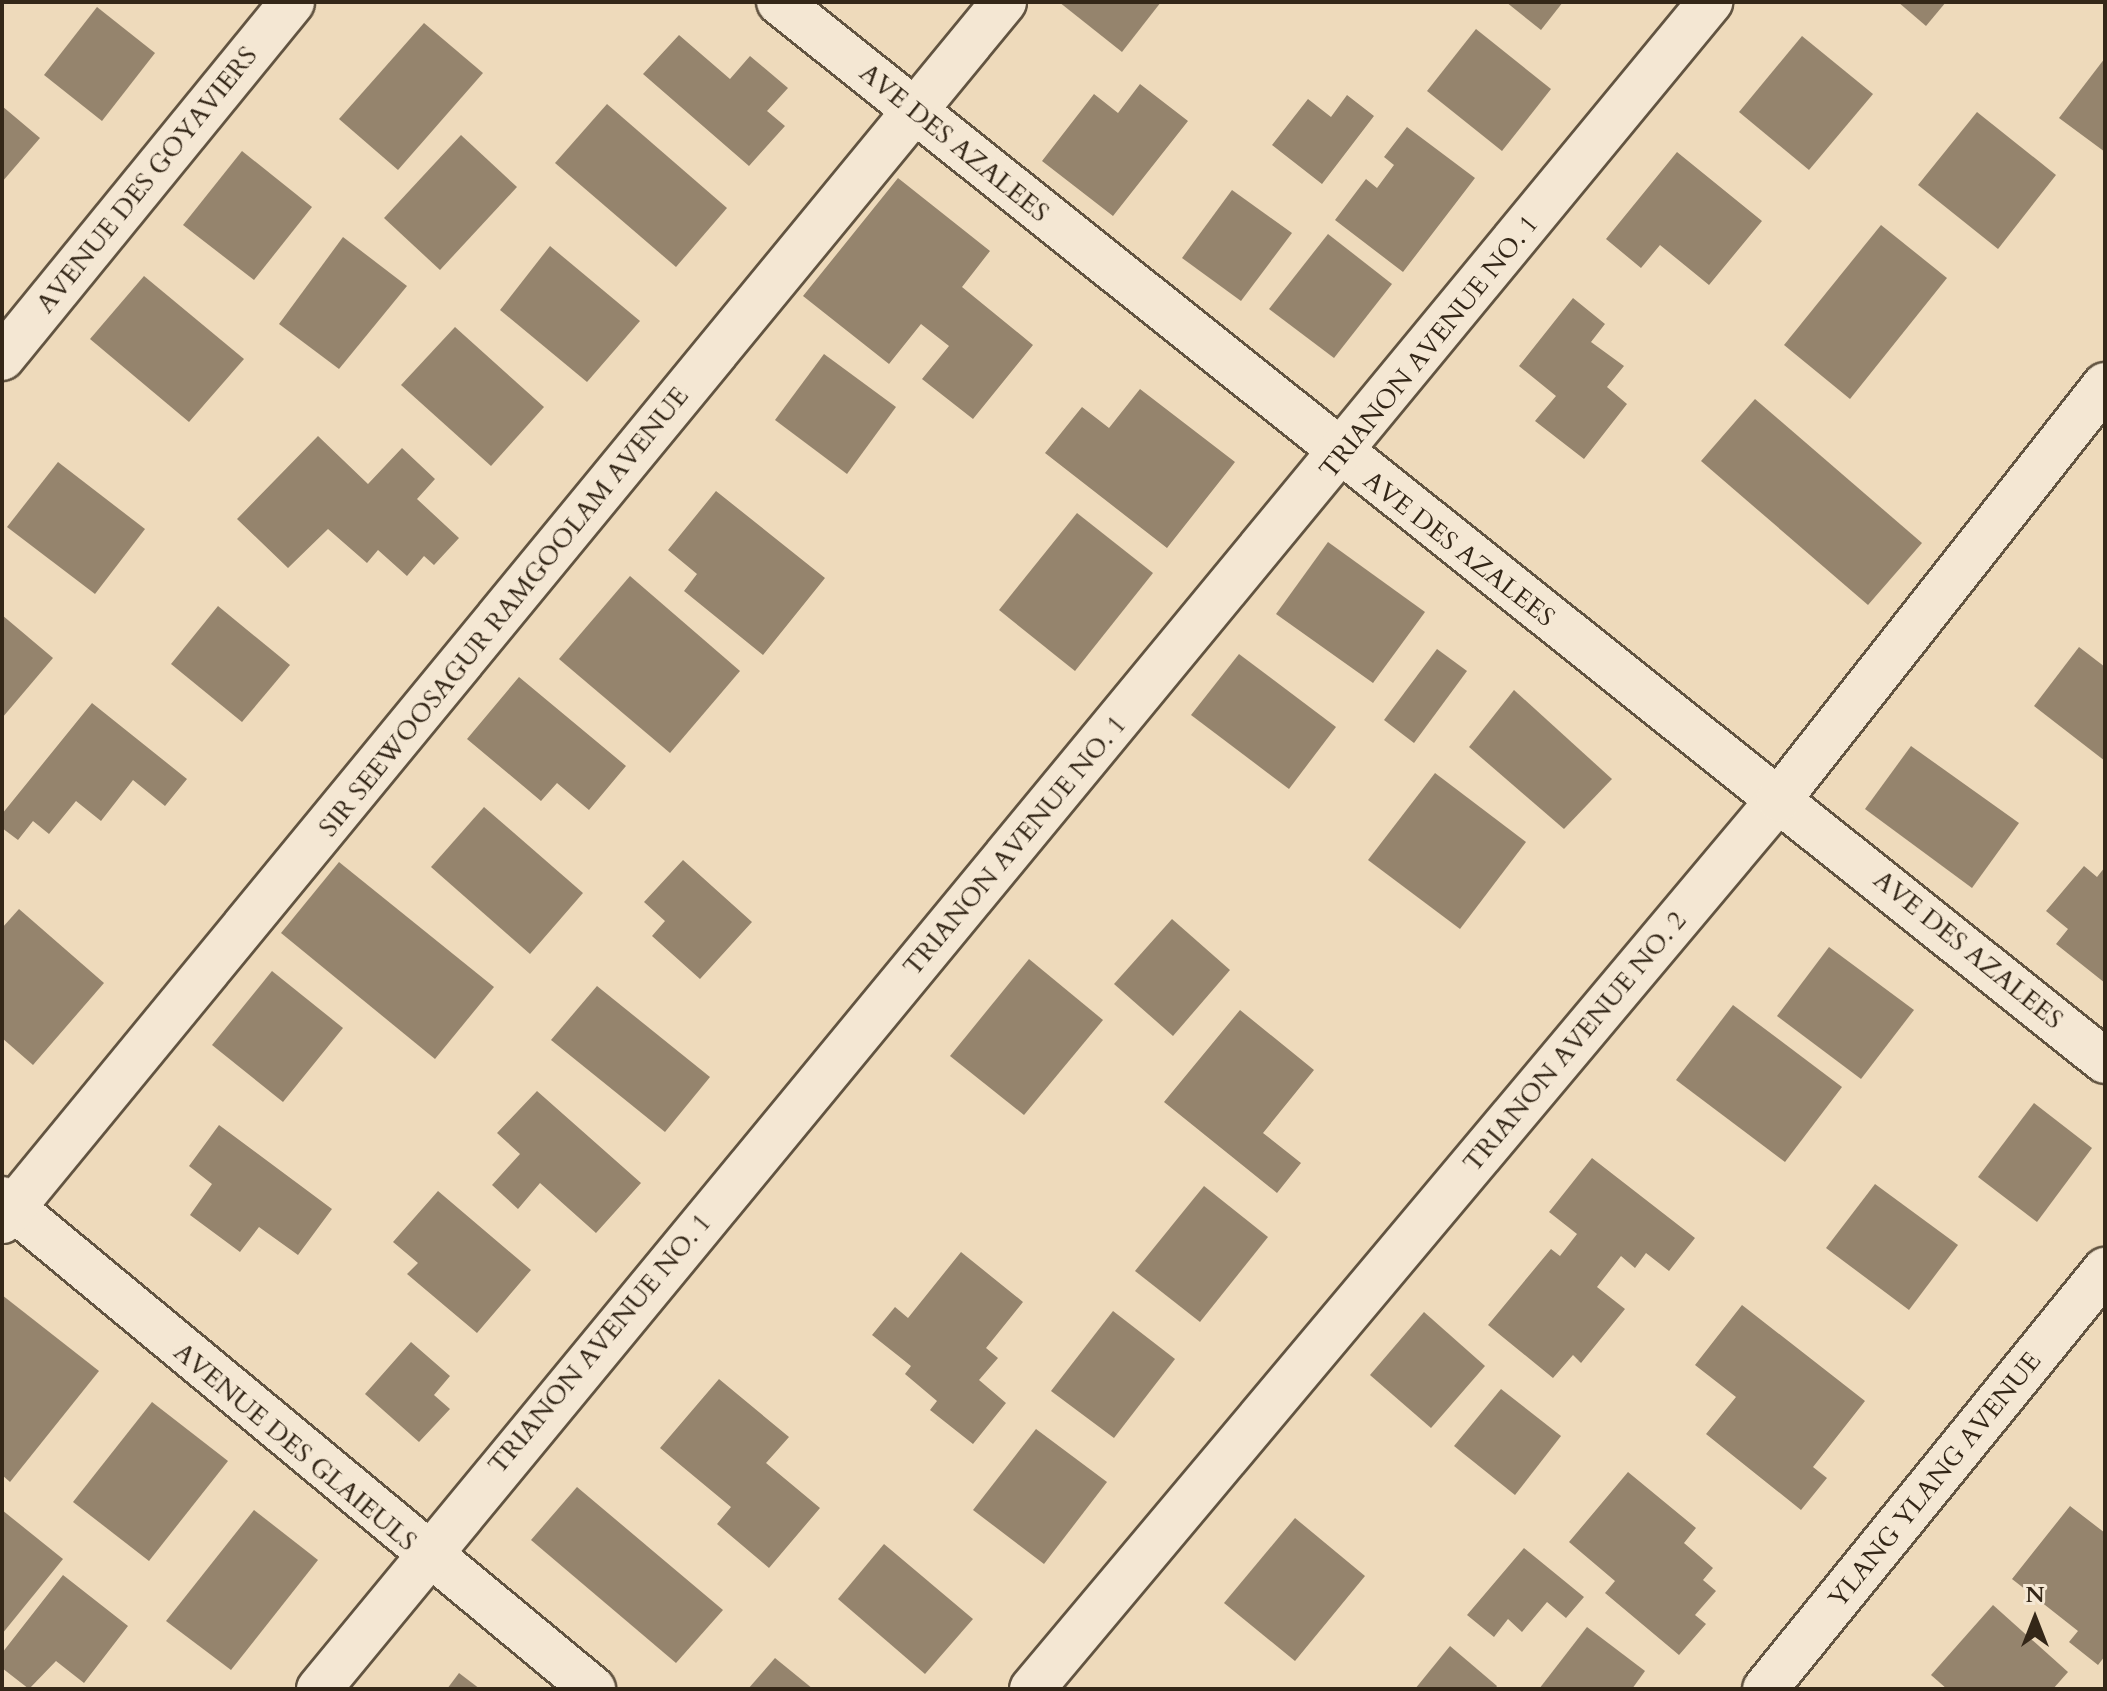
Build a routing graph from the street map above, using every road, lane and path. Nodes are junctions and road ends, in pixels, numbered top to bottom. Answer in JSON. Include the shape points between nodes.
{"nodes":[{"id":1,"x":292,"y":2,"type":"edge"},
{"id":2,"x":779,"y":2,"type":"edge"},
{"id":3,"x":1004,"y":2,"type":"edge"},
{"id":4,"x":1710,"y":2,"type":"edge"},
{"id":5,"x":916,"y":112,"type":"junction"},
{"id":6,"x":2,"y":358,"type":"edge"},
{"id":7,"x":2105,"y":385,"type":"edge"},
{"id":8,"x":1340,"y":457,"type":"junction"},
{"id":9,"x":1779,"y":799,"type":"junction"},
{"id":10,"x":2105,"y":1061,"type":"edge"},
{"id":11,"x":6,"y":1209,"type":"edge"},
{"id":12,"x":2105,"y":1270,"type":"edge"},
{"id":13,"x":424,"y":1556,"type":"junction"},
{"id":14,"x":319,"y":1689,"type":"edge"},
{"id":15,"x":593,"y":1689,"type":"edge"},
{"id":16,"x":1032,"y":1689,"type":"edge"},
{"id":17,"x":1765,"y":1689,"type":"edge"}],
"edges":[{"from":1,"to":6,"type":"street","name":"AVENUE DES GOYAVIERS"},
{"from":2,"to":5,"type":"street","name":"AVE DES AZALEES"},
{"from":3,"to":5,"type":"street","name":"SIR SEEWOOSAGUR RAMGOOLAM AVENUE"},
{"from":4,"to":8,"type":"street","name":"TRIANON AVENUE NO. 1"},
{"from":5,"to":8,"type":"street","name":"AVE DES AZALEES"},
{"from":5,"to":11,"type":"street","name":"SIR SEEWOOSAGUR RAMGOOLAM AVENUE"},
{"from":7,"to":9,"type":"street","name":"TRIANON AVENUE NO. 2"},
{"from":8,"to":9,"type":"street","name":"AVE DES AZALEES"},
{"from":8,"to":13,"type":"street","name":"TRIANON AVENUE NO. 1"},
{"from":9,"to":10,"type":"street","name":"AVE DES AZALEES"},
{"from":9,"to":16,"type":"street","name":"TRIANON AVENUE NO. 2"},
{"from":11,"to":13,"type":"street","name":"AVENUE DES GLAIEULS"},
{"from":12,"to":17,"type":"street","name":"YLANG YLANG AVENUE"},
{"from":13,"to":14,"type":"street","name":"TRIANON AVENUE NO. 1"},
{"from":13,"to":15,"type":"street","name":"AVENUE DES GLAIEULS"}]}
